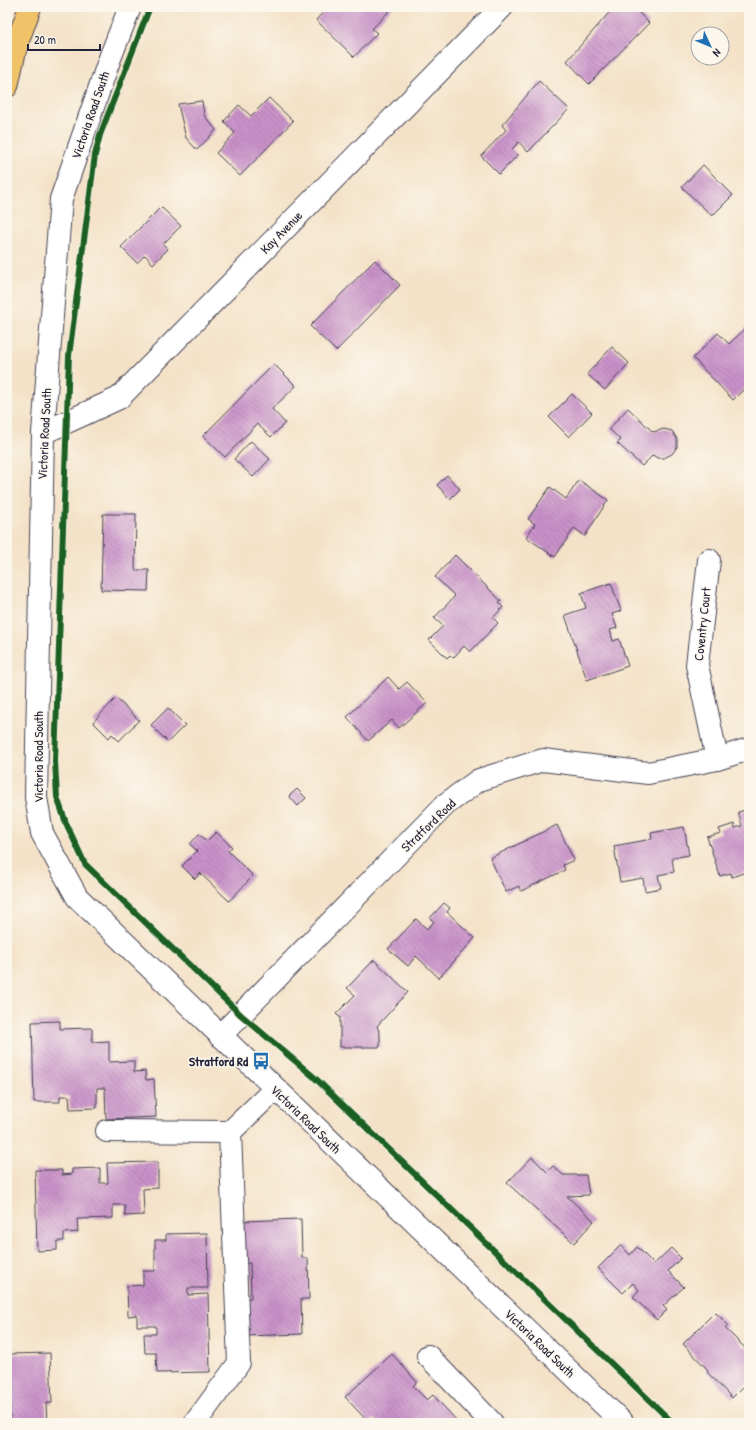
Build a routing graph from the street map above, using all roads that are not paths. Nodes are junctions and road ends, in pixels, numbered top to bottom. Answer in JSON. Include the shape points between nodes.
{"nodes":[{"id":1,"x":30,"y":7,"type":"edge"},
{"id":2,"x":130,"y":7,"type":"edge"},
{"id":3,"x":502,"y":7,"type":"edge"},
{"id":4,"x":7,"y":86,"type":"edge"},
{"id":5,"x":43,"y":433,"type":"junction"},
{"id":6,"x":709,"y":560,"type":"dead end"},
{"id":7,"x":749,"y":749,"type":"edge"},
{"id":8,"x":717,"y":759,"type":"junction"},
{"id":9,"x":220,"y":1036,"type":"junction"},
{"id":10,"x":275,"y":1089,"type":"junction"},
{"id":11,"x":107,"y":1131,"type":"dead end"},
{"id":12,"x":230,"y":1132,"type":"junction"},
{"id":13,"x":428,"y":1356,"type":"dead end"},
{"id":14,"x":195,"y":1423,"type":"edge"},
{"id":15,"x":492,"y":1423,"type":"edge"},
{"id":16,"x":623,"y":1423,"type":"edge"}],
"edges":[{"from":1,"to":4,"type":"highway","via":[[16,46]]},
{"from":2,"to":5,"type":"street","name":"Victoria Road South","via":[[60,200]]},
{"from":3,"to":5,"type":"street","name":"Kay Avenue","via":[[119,398]]},
{"from":5,"to":9,"type":"street","name":"Victoria Road South","via":[[36,797],[42,833],[77,898]]},
{"from":6,"to":8,"type":"street","name":"Coventry Court","via":[[697,665]]},
{"from":7,"to":8,"type":"street","name":"Stratford Road"},
{"from":8,"to":9,"type":"street","name":"Stratford Road","via":[[648,773],[543,760],[480,780],[446,804]]},
{"from":9,"to":10,"type":"street","name":"Victoria Road South"},
{"from":10,"to":12,"type":"street"},
{"from":10,"to":16,"type":"street","name":"Victoria Road South"},
{"from":11,"to":12,"type":"street"},
{"from":12,"to":14,"type":"street","via":[[239,1363]]},
{"from":13,"to":15,"type":"street"}]}
